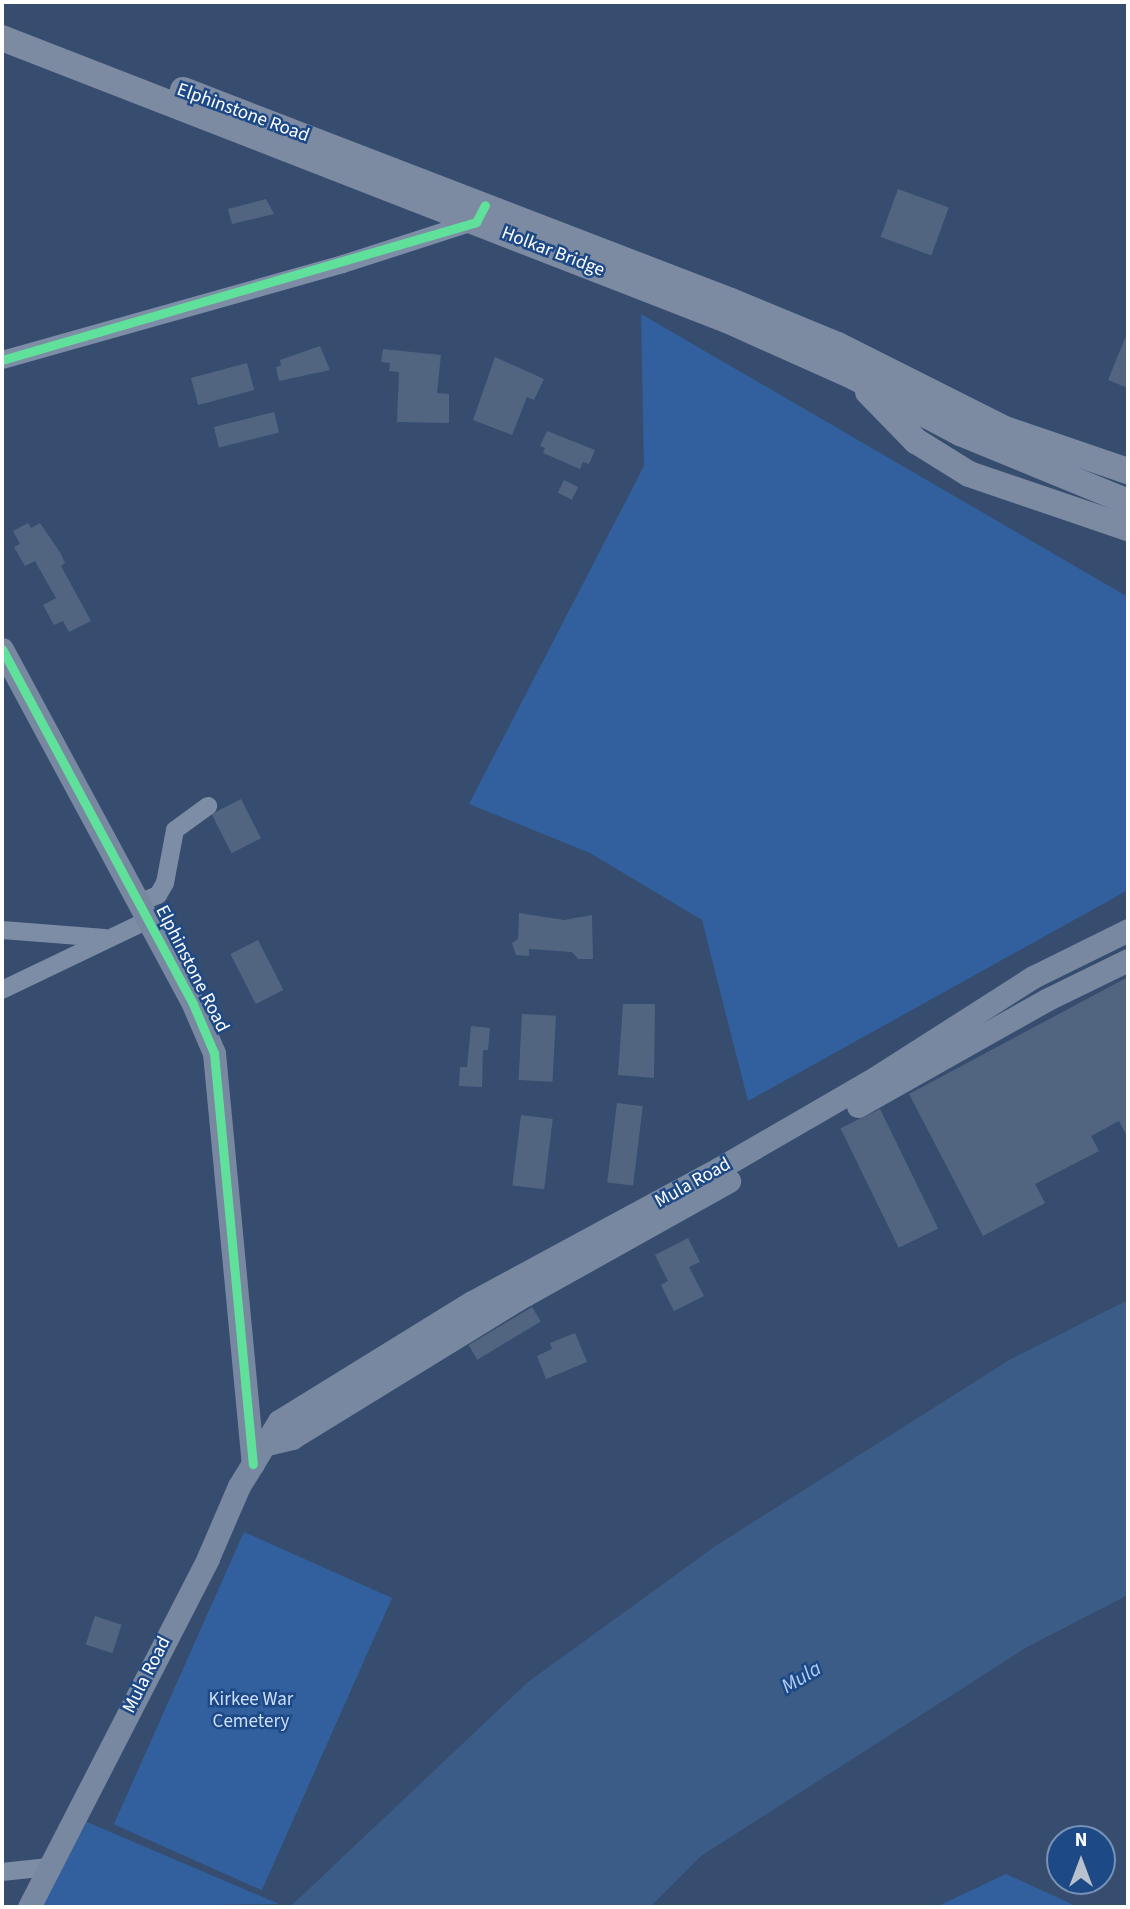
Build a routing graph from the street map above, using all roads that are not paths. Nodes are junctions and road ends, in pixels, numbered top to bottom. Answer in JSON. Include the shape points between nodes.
{"nodes":[{"id":1,"x":2,"y":20,"type":"edge"},
{"id":2,"x":2,"y":38,"type":"edge"},
{"id":3,"x":480,"y":214,"type":"junction"},
{"id":4,"x":2,"y":360,"type":"edge"},
{"id":5,"x":854,"y":377,"type":"junction"},
{"id":6,"x":1128,"y":471,"type":"edge"},
{"id":7,"x":1128,"y":502,"type":"edge"},
{"id":8,"x":1128,"y":528,"type":"edge"},
{"id":9,"x":2,"y":649,"type":"edge"},
{"id":10,"x":208,"y":806,"type":"dead end"},
{"id":11,"x":143,"y":911,"type":"junction"},
{"id":12,"x":2,"y":930,"type":"edge"},
{"id":13,"x":1128,"y":930,"type":"edge"},
{"id":14,"x":109,"y":939,"type":"junction"},
{"id":15,"x":1128,"y":960,"type":"edge"},
{"id":16,"x":2,"y":990,"type":"edge"},
{"id":17,"x":1008,"y":1012,"type":"junction"},
{"id":18,"x":253,"y":1464,"type":"junction"},
{"id":19,"x":49,"y":1867,"type":"junction"},
{"id":20,"x":2,"y":1871,"type":"edge"},
{"id":21,"x":29,"y":1907,"type":"edge"}],
"edges":[{"from":1,"to":3,"type":"main road","name":"Elphinstone Road"},
{"from":2,"to":3,"type":"main road","name":"Holkar Bridge"},
{"from":3,"to":4,"type":"street"},
{"from":3,"to":5,"type":"main road","name":"Holkar Bridge"},
{"from":3,"to":6,"type":"main road","via":[[838,345],[1005,429]]},
{"from":5,"to":7,"type":"main road","name":"Holkar Bridge","via":[[1016,458]]},
{"from":5,"to":8,"type":"main road","via":[[916,441],[969,474]]},
{"from":9,"to":11,"type":"main road","name":"Elphinstone Road"},
{"from":10,"to":11,"type":"street","via":[[175,830],[166,883]]},
{"from":11,"to":14,"type":"street"},
{"from":11,"to":18,"type":"main road","name":"Elphinstone Road","via":[[214,1053]]},
{"from":12,"to":14,"type":"street"},
{"from":13,"to":17,"type":"main road","name":"Mula Road"},
{"from":14,"to":16,"type":"street"},
{"from":15,"to":17,"type":"main road"},
{"from":17,"to":18,"type":"main road","name":"Mula Road","via":[[442,1333],[292,1438],[267,1444]]},
{"from":18,"to":19,"type":"main road","name":"Mula Road"},
{"from":19,"to":20,"type":"street"},
{"from":19,"to":21,"type":"main road","name":"Mula Road"}]}
